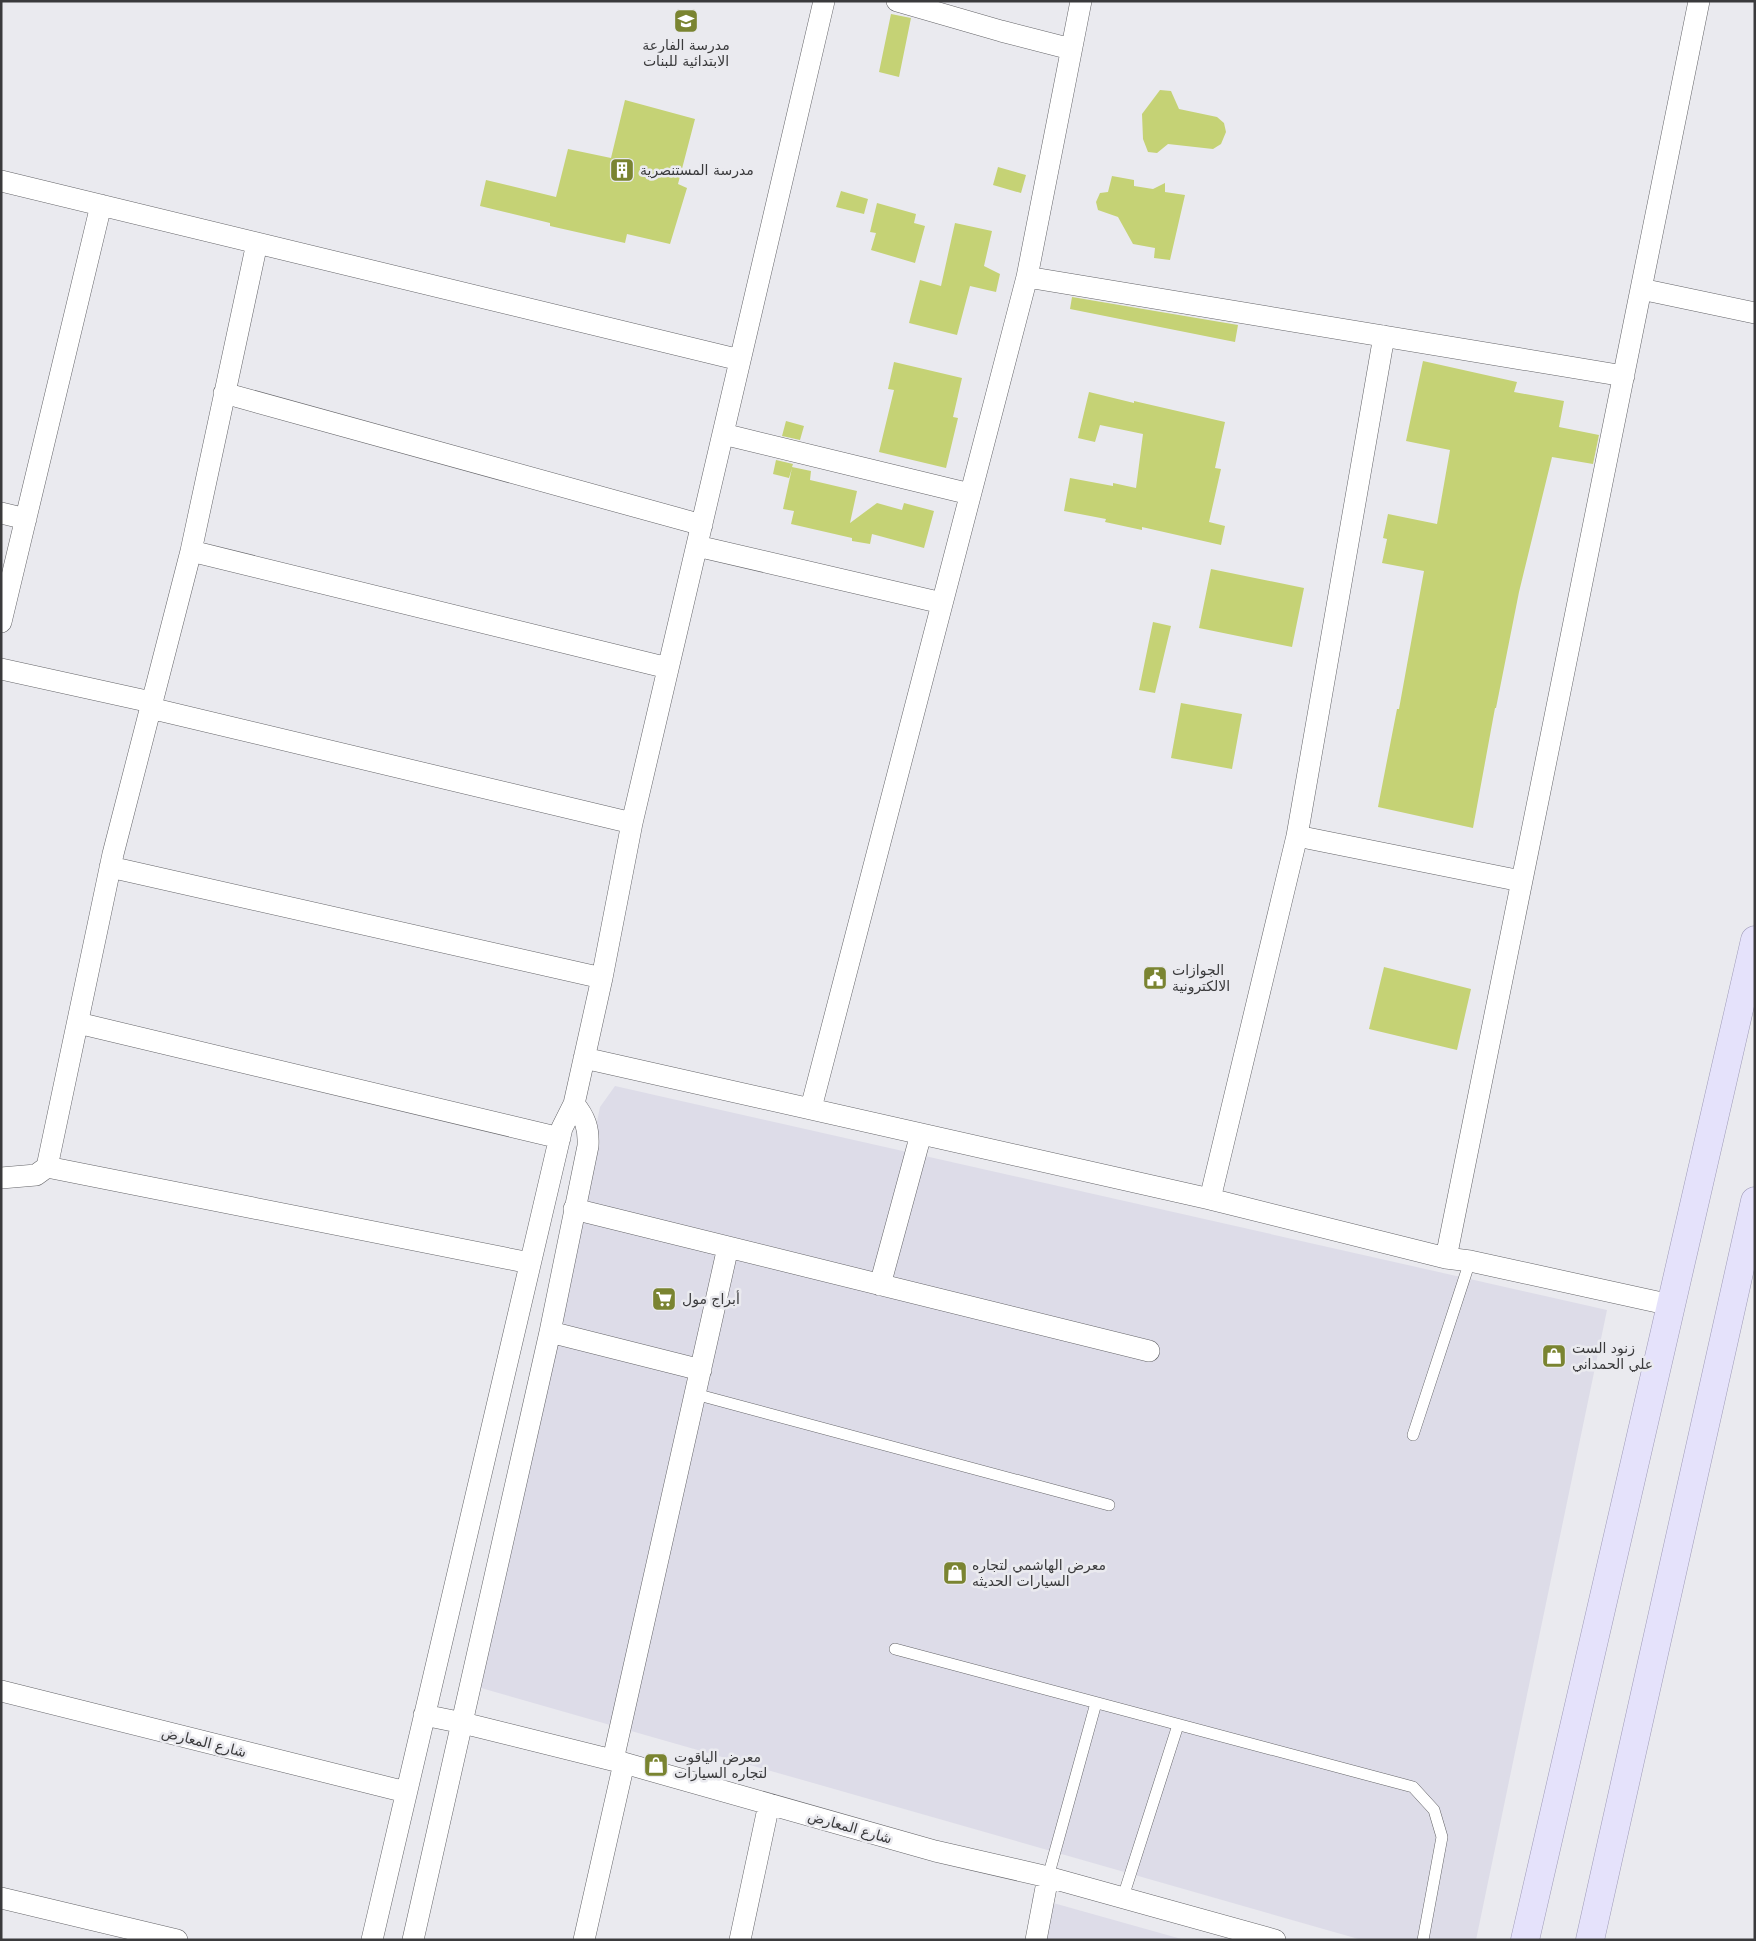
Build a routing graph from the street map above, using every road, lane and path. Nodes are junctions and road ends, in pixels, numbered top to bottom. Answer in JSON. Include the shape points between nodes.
{"nodes":[{"id":1,"x":824,"y":1,"type":"edge"},
{"id":2,"x":897,"y":1,"type":"edge"},
{"id":3,"x":1081,"y":1,"type":"edge"},
{"id":4,"x":1699,"y":1,"type":"edge"},
{"id":5,"x":1071,"y":49,"type":"junction"},
{"id":6,"x":1,"y":181,"type":"edge"},
{"id":7,"x":101,"y":205,"type":"junction"},
{"id":8,"x":257,"y":243,"type":"junction"},
{"id":9,"x":1026,"y":277,"type":"junction"},
{"id":10,"x":1641,"y":289,"type":"junction"},
{"id":11,"x":1755,"y":313,"type":"edge"},
{"id":12,"x":1384,"y":336,"type":"junction"},
{"id":13,"x":740,"y":360,"type":"junction"},
{"id":14,"x":1624,"y":376,"type":"junction"},
{"id":15,"x":224,"y":393,"type":"junction"},
{"id":16,"x":723,"y":434,"type":"junction"},
{"id":17,"x":970,"y":494,"type":"junction"},
{"id":18,"x":1,"y":513,"type":"edge"},
{"id":19,"x":26,"y":519,"type":"junction"},
{"id":20,"x":702,"y":525,"type":"junction"},
{"id":21,"x":697,"y":546,"type":"junction"},
{"id":22,"x":192,"y":551,"type":"junction"},
{"id":23,"x":942,"y":603,"type":"junction"},
{"id":24,"x":1,"y":622,"type":"edge"},
{"id":25,"x":668,"y":668,"type":"junction"},
{"id":26,"x":1,"y":669,"type":"edge"},
{"id":27,"x":150,"y":705,"type":"junction"},
{"id":28,"x":632,"y":823,"type":"junction"},
{"id":29,"x":1298,"y":836,"type":"junction"},
{"id":30,"x":110,"y":867,"type":"junction"},
{"id":31,"x":1521,"y":881,"type":"junction"},
{"id":32,"x":1755,"y":940,"type":"edge"},
{"id":33,"x":602,"y":978,"type":"junction"},
{"id":34,"x":78,"y":1022,"type":"junction"},
{"id":35,"x":584,"y":1058,"type":"junction"},
{"id":36,"x":574,"y":1104,"type":"junction"},
{"id":37,"x":811,"y":1108,"type":"junction"},
{"id":38,"x":921,"y":1134,"type":"junction"},
{"id":39,"x":560,"y":1138,"type":"junction"},
{"id":40,"x":47,"y":1166,"type":"junction"},
{"id":41,"x":1,"y":1178,"type":"edge"},
{"id":42,"x":1210,"y":1199,"type":"junction"},
{"id":43,"x":574,"y":1209,"type":"junction"},
{"id":44,"x":1754,"y":1211,"type":"edge"},
{"id":45,"x":728,"y":1247,"type":"junction"},
{"id":46,"x":1446,"y":1258,"type":"junction"},
{"id":47,"x":1470,"y":1261,"type":"junction"},
{"id":48,"x":530,"y":1263,"type":"junction"},
{"id":49,"x":880,"y":1285,"type":"junction"},
{"id":50,"x":1671,"y":1305,"type":"junction"},
{"id":51,"x":550,"y":1332,"type":"junction"},
{"id":52,"x":1149,"y":1352,"type":"dead end"},
{"id":53,"x":700,"y":1370,"type":"junction"},
{"id":54,"x":695,"y":1394,"type":"junction"},
{"id":55,"x":1413,"y":1434,"type":"dead end"},
{"id":56,"x":1109,"y":1505,"type":"dead end"},
{"id":57,"x":895,"y":1649,"type":"dead end"},
{"id":58,"x":1,"y":1691,"type":"edge"},
{"id":59,"x":1096,"y":1703,"type":"junction"},
{"id":60,"x":424,"y":1716,"type":"junction"},
{"id":61,"x":463,"y":1723,"type":"junction"},
{"id":62,"x":1178,"y":1725,"type":"junction"},
{"id":63,"x":619,"y":1761,"type":"junction"},
{"id":64,"x":406,"y":1792,"type":"junction"},
{"id":65,"x":769,"y":1804,"type":"junction"},
{"id":66,"x":1048,"y":1877,"type":"junction"},
{"id":67,"x":1,"y":1898,"type":"edge"},
{"id":68,"x":1123,"y":1898,"type":"junction"},
{"id":69,"x":177,"y":1940,"type":"edge"},
{"id":70,"x":372,"y":1940,"type":"edge"},
{"id":71,"x":413,"y":1940,"type":"edge"},
{"id":72,"x":584,"y":1940,"type":"edge"},
{"id":73,"x":740,"y":1940,"type":"edge"},
{"id":74,"x":1036,"y":1940,"type":"edge"},
{"id":75,"x":1275,"y":1940,"type":"edge"},
{"id":76,"x":1423,"y":1940,"type":"edge"},
{"id":77,"x":1526,"y":1940,"type":"edge"},
{"id":78,"x":1590,"y":1940,"type":"edge"}],
"edges":[{"from":1,"to":13,"type":"street"},
{"from":2,"to":5,"type":"street"},
{"from":3,"to":5,"type":"street"},
{"from":4,"to":10,"type":"street"},
{"from":5,"to":9,"type":"street"},
{"from":6,"to":7,"type":"street"},
{"from":7,"to":8,"type":"street"},
{"from":7,"to":19,"type":"street"},
{"from":8,"to":13,"type":"street"},
{"from":8,"to":15,"type":"street"},
{"from":9,"to":12,"type":"street"},
{"from":9,"to":17,"type":"street"},
{"from":10,"to":11,"type":"street"},
{"from":10,"to":14,"type":"street"},
{"from":12,"to":14,"type":"street"},
{"from":12,"to":29,"type":"street"},
{"from":13,"to":16,"type":"street"},
{"from":14,"to":31,"type":"street"},
{"from":15,"to":20,"type":"street"},
{"from":15,"to":22,"type":"street"},
{"from":16,"to":17,"type":"street"},
{"from":16,"to":20,"type":"street"},
{"from":17,"to":23,"type":"street"},
{"from":18,"to":19,"type":"street"},
{"from":19,"to":24,"type":"street"},
{"from":20,"to":21,"type":"street"},
{"from":21,"to":23,"type":"street"},
{"from":21,"to":25,"type":"street"},
{"from":22,"to":25,"type":"street"},
{"from":22,"to":27,"type":"street"},
{"from":23,"to":37,"type":"street"},
{"from":25,"to":28,"type":"street"},
{"from":26,"to":27,"type":"street"},
{"from":27,"to":28,"type":"street"},
{"from":27,"to":30,"type":"street"},
{"from":28,"to":33,"type":"street"},
{"from":29,"to":31,"type":"street"},
{"from":29,"to":42,"type":"street"},
{"from":30,"to":33,"type":"street"},
{"from":30,"to":34,"type":"street"},
{"from":31,"to":46,"type":"street"},
{"from":32,"to":50,"type":"main road"},
{"from":33,"to":35,"type":"street"},
{"from":34,"to":39,"type":"street"},
{"from":34,"to":40,"type":"street"},
{"from":35,"to":36,"type":"street"},
{"from":35,"to":37,"type":"street"},
{"from":36,"to":39,"type":"street"},
{"from":36,"to":43,"type":"street","via":[[582,1112],[589,1134]]},
{"from":37,"to":38,"type":"street"},
{"from":38,"to":42,"type":"street"},
{"from":38,"to":49,"type":"street"},
{"from":39,"to":48,"type":"street"},
{"from":40,"to":41,"type":"street","via":[[36,1175]]},
{"from":40,"to":48,"type":"street"},
{"from":42,"to":46,"type":"street"},
{"from":43,"to":45,"type":"street"},
{"from":43,"to":51,"type":"street"},
{"from":44,"to":78,"type":"main road"},
{"from":45,"to":49,"type":"street"},
{"from":45,"to":53,"type":"street"},
{"from":46,"to":47,"type":"street"},
{"from":47,"to":50,"type":"street"},
{"from":47,"to":55,"type":"lane"},
{"from":48,"to":60,"type":"street"},
{"from":49,"to":52,"type":"street"},
{"from":50,"to":77,"type":"main road"},
{"from":51,"to":53,"type":"street"},
{"from":51,"to":61,"type":"street"},
{"from":53,"to":54,"type":"street"},
{"from":54,"to":56,"type":"lane"},
{"from":54,"to":63,"type":"street"},
{"from":57,"to":59,"type":"lane"},
{"from":58,"to":64,"type":"street","name":"شارع المعارض"},
{"from":59,"to":62,"type":"lane"},
{"from":59,"to":66,"type":"lane"},
{"from":60,"to":61,"type":"street","name":"شارع المعارض"},
{"from":60,"to":64,"type":"street"},
{"from":61,"to":63,"type":"street","name":"شارع المعارض"},
{"from":61,"to":71,"type":"street"},
{"from":62,"to":68,"type":"lane"},
{"from":62,"to":76,"type":"lane","via":[[1414,1787],[1434,1810],[1442,1837]]},
{"from":63,"to":65,"type":"street","name":"شارع المعارض"},
{"from":63,"to":72,"type":"street"},
{"from":64,"to":70,"type":"street"},
{"from":65,"to":66,"type":"street","name":"شارع المعارض","via":[[935,1851]]},
{"from":65,"to":73,"type":"street"},
{"from":66,"to":68,"type":"street","name":"شارع المعارض"},
{"from":66,"to":74,"type":"street"},
{"from":67,"to":69,"type":"street"},
{"from":68,"to":75,"type":"street","name":"شارع المعارض"}]}
